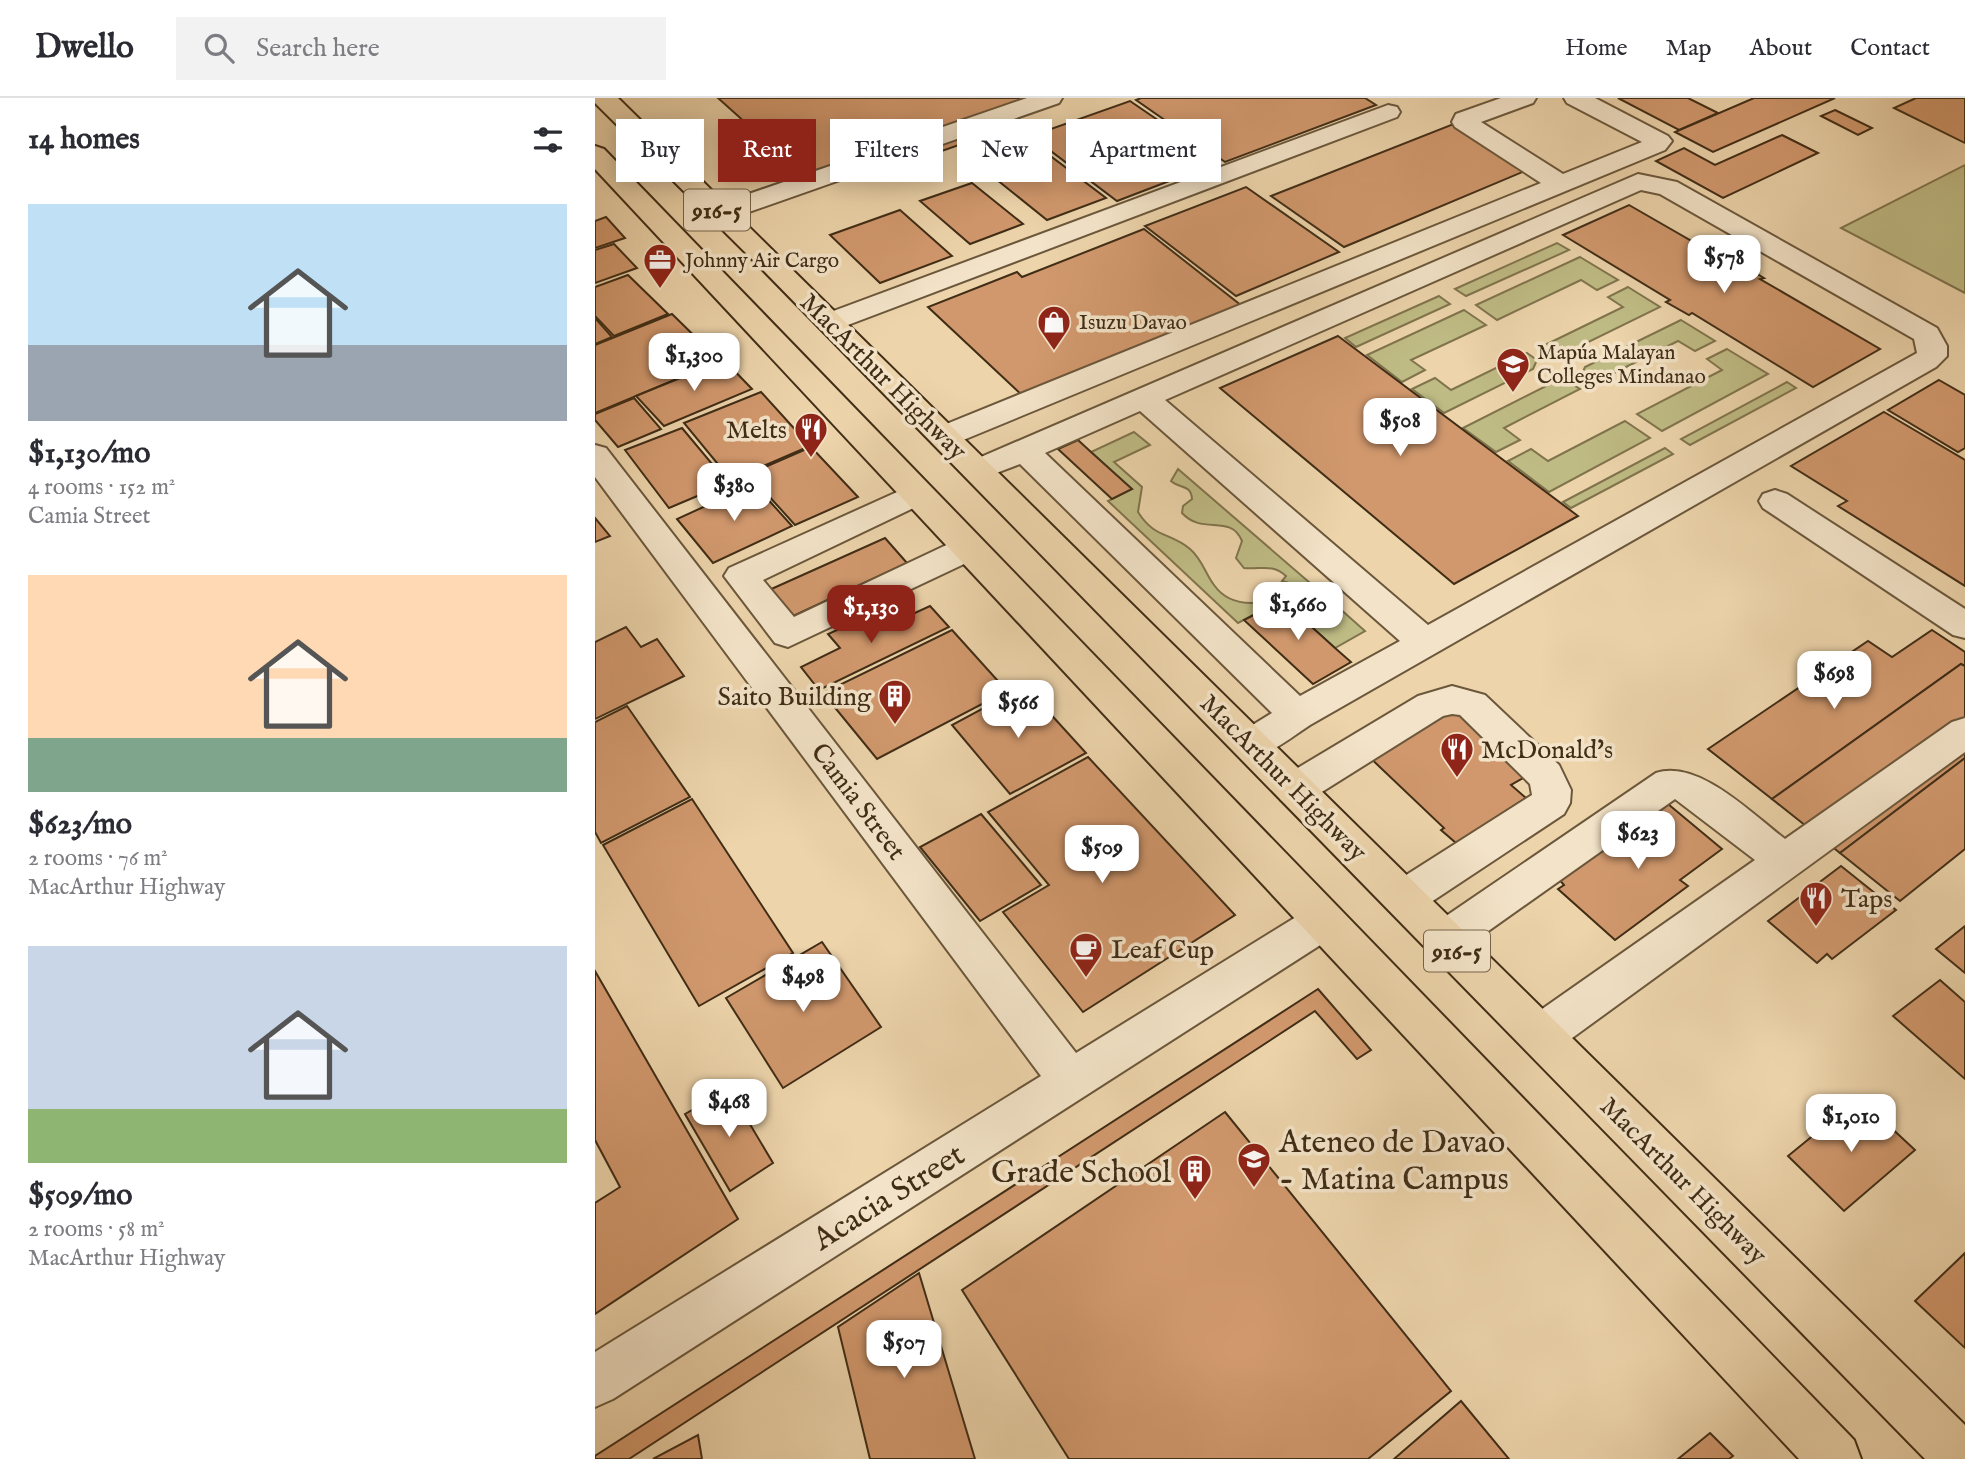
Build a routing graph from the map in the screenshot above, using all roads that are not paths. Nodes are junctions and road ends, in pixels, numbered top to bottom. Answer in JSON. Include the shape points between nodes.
{"nodes":[{"id":1,"x":604,"y":98,"type":"edge"},
{"id":2,"x":1050,"y":98,"type":"edge"},
{"id":3,"x":1524,"y":98,"type":"edge"},
{"id":4,"x":1576,"y":98,"type":"edge"},
{"id":5,"x":1388,"y":112,"type":"dead end"},
{"id":6,"x":595,"y":154,"type":"edge"},
{"id":7,"x":1561,"y":184,"type":"junction"},
{"id":8,"x":720,"y":213,"type":"junction"},
{"id":9,"x":803,"y":333,"type":"junction"},
{"id":10,"x":1143,"y":397,"type":"junction"},
{"id":11,"x":959,"y":450,"type":"junction"},
{"id":12,"x":1024,"y":450,"type":"junction"},
{"id":13,"x":595,"y":455,"type":"edge"},
{"id":14,"x":906,"y":482,"type":"junction"},
{"id":15,"x":1775,"y":501,"type":"dead end"},
{"id":16,"x":969,"y":548,"type":"junction"},
{"id":17,"x":1965,"y":626,"type":"edge"},
{"id":18,"x":1425,"y":643,"type":"junction"},
{"id":19,"x":1297,"y":715,"type":"junction"},
{"id":20,"x":1965,"y":732,"type":"edge"},
{"id":21,"x":1251,"y":744,"type":"junction"},
{"id":22,"x":1295,"y":789,"type":"junction"},
{"id":23,"x":1784,"y":861,"type":"junction"},
{"id":24,"x":1404,"y":898,"type":"junction"},
{"id":25,"x":1324,"y":921,"type":"junction"},
{"id":26,"x":1445,"y":939,"type":"junction"},
{"id":27,"x":1541,"y":1035,"type":"junction"},
{"id":28,"x":1071,"y":1081,"type":"junction"},
{"id":29,"x":595,"y":1381,"type":"edge"},
{"id":30,"x":1835,"y":1459,"type":"edge"},
{"id":31,"x":1962,"y":1459,"type":"edge"}],
"edges":[{"from":1,"to":8,"type":"main road","name":"MacArthur Highway","number":"916-5"},
{"from":2,"to":8,"type":"street"},
{"from":3,"to":7,"type":"street","via":[[1464,122]]},
{"from":4,"to":7,"type":"street","via":[[1659,141]]},
{"from":5,"to":9,"type":"street"},
{"from":6,"to":9,"type":"main road","name":"MacArthur Highway","number":"916-5"},
{"from":7,"to":11,"type":"street"},
{"from":8,"to":9,"type":"main road","name":"MacArthur Highway","number":"916-5"},
{"from":9,"to":11,"type":"main road","name":"MacArthur Highway","number":"916-5"},
{"from":9,"to":14,"type":"main road","name":"MacArthur Highway","number":"916-5"},
{"from":10,"to":12,"type":"street"},
{"from":10,"to":18,"type":"street"},
{"from":10,"to":18,"type":"street","via":[[1638,181],[1668,188],[1927,334],[1933,356],[1925,361]]},
{"from":11,"to":12,"type":"street"},
{"from":11,"to":14,"type":"main road"},
{"from":11,"to":21,"type":"main road","name":"MacArthur Highway","number":"916-5"},
{"from":12,"to":19,"type":"street"},
{"from":13,"to":28,"type":"street","name":"Camia Street"},
{"from":14,"to":16,"type":"main road","name":"MacArthur Highway","number":"916-5"},
{"from":14,"to":16,"type":"street","via":[[741,576],[788,634]]},
{"from":15,"to":17,"type":"street"},
{"from":16,"to":25,"type":"main road","name":"MacArthur Highway","number":"916-5"},
{"from":18,"to":19,"type":"street"},
{"from":19,"to":21,"type":"street"},
{"from":20,"to":23,"type":"street"},
{"from":21,"to":22,"type":"main road","name":"MacArthur Highway","number":"916-5"},
{"from":22,"to":24,"type":"main road","name":"MacArthur Highway","number":"916-5"},
{"from":22,"to":24,"type":"street","via":[[1431,706],[1452,700],[1472,705],[1545,775],[1552,790],[1549,803]]},
{"from":23,"to":26,"type":"street","via":[[1693,790],[1669,783]]},
{"from":23,"to":27,"type":"street"},
{"from":24,"to":26,"type":"main road","name":"MacArthur Highway","number":"916-5"},
{"from":25,"to":28,"type":"street","name":"Acacia Street"},
{"from":25,"to":30,"type":"main road","name":"MacArthur Highway","number":"916-5"},
{"from":26,"to":27,"type":"main road","name":"MacArthur Highway","number":"916-5"},
{"from":27,"to":31,"type":"main road","name":"MacArthur Highway","number":"916-5"},
{"from":28,"to":29,"type":"street","name":"Acacia Street"}]}
